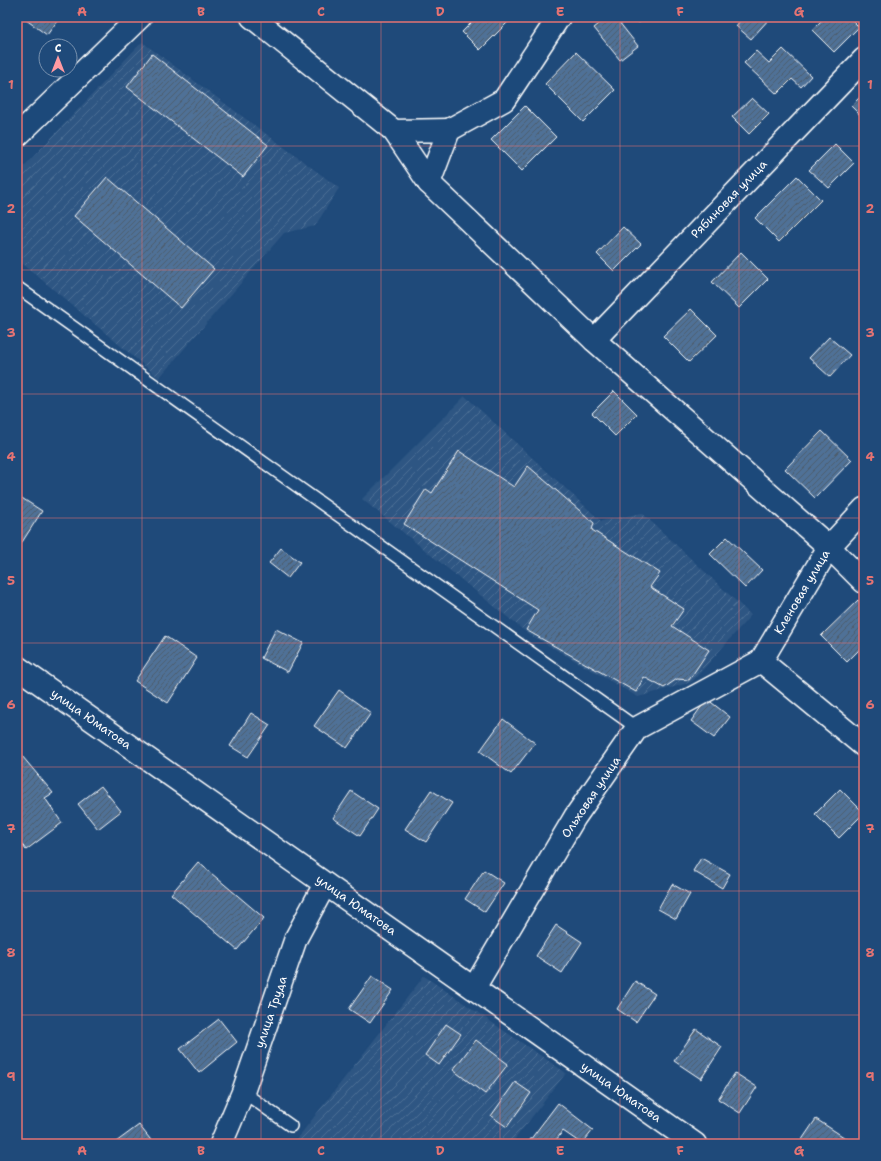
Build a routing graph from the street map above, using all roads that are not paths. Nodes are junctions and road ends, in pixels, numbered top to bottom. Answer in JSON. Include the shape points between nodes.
{"nodes":[{"id":1,"x":140,"y":17,"type":"edge"},
{"id":2,"x":252,"y":17,"type":"edge"},
{"id":3,"x":559,"y":17,"type":"edge"},
{"id":4,"x":864,"y":59,"type":"edge"},
{"id":5,"x":449,"y":130,"type":"junction"},
{"id":6,"x":394,"y":131,"type":"junction"},
{"id":7,"x":17,"y":136,"type":"edge"},
{"id":8,"x":429,"y":183,"type":"junction"},
{"id":9,"x":17,"y":287,"type":"edge"},
{"id":10,"x":594,"y":340,"type":"junction"},
{"id":11,"x":864,"y":509,"type":"edge"},
{"id":12,"x":828,"y":547,"type":"junction"},
{"id":13,"x":864,"y":582,"type":"edge"},
{"id":14,"x":762,"y":661,"type":"junction"},
{"id":15,"x":20,"y":674,"type":"edge"},
{"id":16,"x":637,"y":728,"type":"junction"},
{"id":17,"x":864,"y":746,"type":"edge"},
{"id":18,"x":325,"y":884,"type":"junction"},
{"id":19,"x":474,"y":988,"type":"junction"},
{"id":20,"x":243,"y":1092,"type":"junction"},
{"id":21,"x":291,"y":1126,"type":"dead end"},
{"id":22,"x":222,"y":1144,"type":"edge"},
{"id":23,"x":695,"y":1144,"type":"edge"}],
"edges":[{"from":1,"to":7,"type":"street"},
{"from":2,"to":6,"type":"street"},
{"from":3,"to":5,"type":"street","via":[[504,100]]},
{"from":4,"to":10,"type":"street","name":"Рябиновая улица"},
{"from":5,"to":6,"type":"street"},
{"from":5,"to":8,"type":"street"},
{"from":6,"to":8,"type":"street"},
{"from":8,"to":10,"type":"street"},
{"from":9,"to":16,"type":"lane"},
{"from":10,"to":12,"type":"street"},
{"from":11,"to":12,"type":"street","name":"Кленовая улица"},
{"from":12,"to":13,"type":"street"},
{"from":12,"to":14,"type":"street","name":"Кленовая улица"},
{"from":14,"to":16,"type":"street","name":"Ольховая улица"},
{"from":14,"to":17,"type":"street"},
{"from":15,"to":18,"type":"street","name":"улица Юматова"},
{"from":16,"to":19,"type":"street","name":"Ольховая улица","via":[[575,817]]},
{"from":18,"to":19,"type":"street","name":"улица Юматова"},
{"from":18,"to":20,"type":"street","name":"улица Труда","via":[[296,938]]},
{"from":19,"to":23,"type":"street","name":"улица Юматова"},
{"from":20,"to":21,"type":"lane"},
{"from":20,"to":22,"type":"street","name":"улица Труда"}]}
